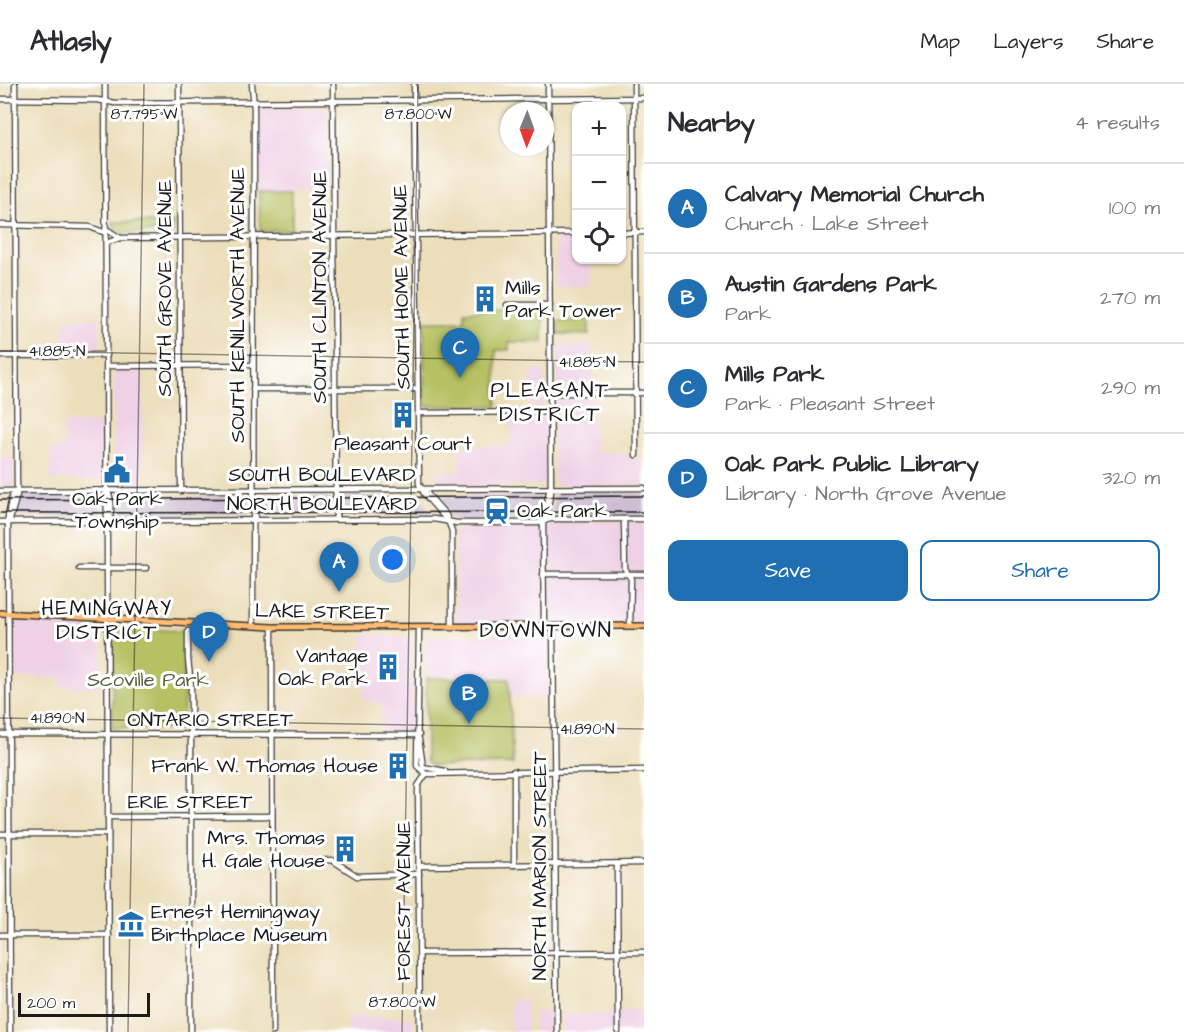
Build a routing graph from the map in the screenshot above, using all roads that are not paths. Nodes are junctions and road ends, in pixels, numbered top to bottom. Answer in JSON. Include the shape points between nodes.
{"nodes":[{"id":1,"x":15,"y":84,"type":"edge"},
{"id":2,"x":105,"y":84,"type":"edge"},
{"id":3,"x":178,"y":84,"type":"edge"},
{"id":4,"x":252,"y":84,"type":"edge"},
{"id":5,"x":333,"y":84,"type":"edge"},
{"id":6,"x":414,"y":84,"type":"edge"},
{"id":7,"x":548,"y":84,"type":"edge"},
{"id":8,"x":634,"y":84,"type":"edge"},
{"id":9,"x":644,"y":98,"type":"edge"},
{"id":10,"x":0,"y":99,"type":"edge"},
{"id":11,"x":15,"y":99,"type":"junction"},
{"id":12,"x":548,"y":99,"type":"junction"},
{"id":13,"x":634,"y":99,"type":"junction"},
{"id":14,"x":333,"y":100,"type":"junction"},
{"id":15,"x":414,"y":100,"type":"junction"},
{"id":16,"x":105,"y":101,"type":"junction"},
{"id":17,"x":252,"y":102,"type":"junction"},
{"id":18,"x":179,"y":103,"type":"junction"},
{"id":19,"x":0,"y":225,"type":"edge"},
{"id":20,"x":16,"y":226,"type":"junction"},
{"id":21,"x":90,"y":227,"type":"junction"},
{"id":22,"x":106,"y":229,"type":"junction"},
{"id":23,"x":635,"y":232,"type":"junction"},
{"id":24,"x":644,"y":232,"type":"edge"},
{"id":25,"x":550,"y":233,"type":"junction"},
{"id":26,"x":572,"y":233,"type":"edge"},
{"id":27,"x":626,"y":233,"type":"edge"},
{"id":28,"x":416,"y":235,"type":"junction"},
{"id":29,"x":334,"y":236,"type":"junction"},
{"id":30,"x":179,"y":237,"type":"junction"},
{"id":31,"x":253,"y":237,"type":"junction"},
{"id":32,"x":120,"y":238,"type":"junction"},
{"id":33,"x":106,"y":243,"type":"junction"},
{"id":34,"x":507,"y":305,"type":"dead end"},
{"id":35,"x":550,"y":305,"type":"junction"},
{"id":36,"x":107,"y":355,"type":"junction"},
{"id":37,"x":0,"y":356,"type":"edge"},
{"id":38,"x":17,"y":356,"type":"junction"},
{"id":39,"x":180,"y":365,"type":"junction"},
{"id":40,"x":253,"y":365,"type":"junction"},
{"id":41,"x":107,"y":366,"type":"junction"},
{"id":42,"x":336,"y":388,"type":"junction"},
{"id":43,"x":418,"y":388,"type":"junction"},
{"id":44,"x":253,"y":389,"type":"junction"},
{"id":45,"x":550,"y":393,"type":"junction"},
{"id":46,"x":636,"y":393,"type":"junction"},
{"id":47,"x":644,"y":393,"type":"edge"},
{"id":48,"x":550,"y":412,"type":"junction"},
{"id":49,"x":418,"y":413,"type":"junction"},
{"id":50,"x":636,"y":455,"type":"dead end"},
{"id":51,"x":550,"y":488,"type":"junction"},
{"id":52,"x":644,"y":488,"type":"edge"},
{"id":53,"x":423,"y":489,"type":"junction"},
{"id":54,"x":254,"y":490,"type":"junction"},
{"id":55,"x":336,"y":490,"type":"junction"},
{"id":56,"x":0,"y":491,"type":"edge"},
{"id":57,"x":16,"y":491,"type":"junction"},
{"id":58,"x":107,"y":491,"type":"junction"},
{"id":59,"x":181,"y":491,"type":"junction"},
{"id":60,"x":336,"y":519,"type":"junction"},
{"id":61,"x":624,"y":519,"type":"junction"},
{"id":62,"x":644,"y":519,"type":"edge"},
{"id":63,"x":253,"y":520,"type":"junction"},
{"id":64,"x":448,"y":521,"type":"junction"},
{"id":65,"x":544,"y":521,"type":"junction"},
{"id":66,"x":0,"y":522,"type":"edge"},
{"id":67,"x":108,"y":522,"type":"junction"},
{"id":68,"x":9,"y":523,"type":"junction"},
{"id":69,"x":79,"y":568,"type":"dead end"},
{"id":70,"x":108,"y":568,"type":"junction"},
{"id":71,"x":146,"y":568,"type":"dead end"},
{"id":72,"x":644,"y":573,"type":"edge"},
{"id":73,"x":543,"y":574,"type":"junction"},
{"id":74,"x":627,"y":574,"type":"junction"},
{"id":75,"x":0,"y":614,"type":"edge"},
{"id":76,"x":9,"y":614,"type":"junction"},
{"id":77,"x":108,"y":619,"type":"junction"},
{"id":78,"x":253,"y":626,"type":"junction"},
{"id":79,"x":630,"y":626,"type":"junction"},
{"id":80,"x":644,"y":626,"type":"edge"},
{"id":81,"x":272,"y":627,"type":"junction"},
{"id":82,"x":544,"y":627,"type":"junction"},
{"id":83,"x":553,"y":627,"type":"junction"},
{"id":84,"x":418,"y":628,"type":"junction"},
{"id":85,"x":452,"y":628,"type":"junction"},
{"id":86,"x":188,"y":631,"type":"dead end"},
{"id":87,"x":0,"y":734,"type":"edge"},
{"id":88,"x":9,"y":734,"type":"junction"},
{"id":89,"x":108,"y":734,"type":"junction"},
{"id":90,"x":190,"y":735,"type":"junction"},
{"id":91,"x":272,"y":735,"type":"junction"},
{"id":92,"x":419,"y":737,"type":"junction"},
{"id":93,"x":644,"y":770,"type":"edge"},
{"id":94,"x":514,"y":771,"type":"junction"},
{"id":95,"x":554,"y":771,"type":"junction"},
{"id":96,"x":429,"y":772,"type":"junction"},
{"id":97,"x":272,"y":816,"type":"junction"},
{"id":98,"x":190,"y":817,"type":"junction"},
{"id":99,"x":108,"y":818,"type":"junction"},
{"id":100,"x":0,"y":834,"type":"edge"},
{"id":101,"x":9,"y":834,"type":"junction"},
{"id":102,"x":108,"y":834,"type":"junction"},
{"id":103,"x":282,"y":863,"type":"dead end"},
{"id":104,"x":644,"y":863,"type":"edge"},
{"id":105,"x":555,"y":864,"type":"junction"},
{"id":106,"x":617,"y":864,"type":"junction"},
{"id":107,"x":514,"y":865,"type":"junction"},
{"id":108,"x":419,"y":866,"type":"junction"},
{"id":109,"x":419,"y":874,"type":"junction"},
{"id":110,"x":108,"y":934,"type":"junction"},
{"id":111,"x":0,"y":935,"type":"edge"},
{"id":112,"x":10,"y":935,"type":"junction"},
{"id":113,"x":556,"y":952,"type":"junction"},
{"id":114,"x":618,"y":952,"type":"junction"},
{"id":115,"x":644,"y":952,"type":"edge"},
{"id":116,"x":420,"y":953,"type":"junction"},
{"id":117,"x":10,"y":1032,"type":"edge"},
{"id":118,"x":109,"y":1032,"type":"edge"},
{"id":119,"x":191,"y":1032,"type":"edge"},
{"id":120,"x":273,"y":1032,"type":"edge"},
{"id":121,"x":420,"y":1032,"type":"edge"},
{"id":122,"x":557,"y":1032,"type":"edge"},
{"id":123,"x":618,"y":1032,"type":"edge"}],
"edges":[{"from":1,"to":11,"type":"street"},
{"from":2,"to":16,"type":"street"},
{"from":3,"to":18,"type":"street","name":"SOUTH GROVE AVENUE"},
{"from":4,"to":17,"type":"street","name":"SOUTH KENILWORTH AVENUE"},
{"from":5,"to":14,"type":"street","name":"SOUTH CLINTON AVENUE"},
{"from":6,"to":15,"type":"street","name":"SOUTH HOME AVENUE"},
{"from":7,"to":12,"type":"street"},
{"from":8,"to":13,"type":"street"},
{"from":9,"to":13,"type":"street"},
{"from":10,"to":11,"type":"street"},
{"from":11,"to":16,"type":"street"},
{"from":11,"to":20,"type":"street"},
{"from":12,"to":13,"type":"street"},
{"from":12,"to":15,"type":"street"},
{"from":12,"to":25,"type":"street"},
{"from":13,"to":23,"type":"street"},
{"from":14,"to":15,"type":"street"},
{"from":14,"to":17,"type":"street"},
{"from":14,"to":29,"type":"street","name":"SOUTH CLINTON AVENUE"},
{"from":15,"to":28,"type":"street","name":"SOUTH HOME AVENUE"},
{"from":16,"to":18,"type":"street"},
{"from":16,"to":22,"type":"street"},
{"from":17,"to":18,"type":"street"},
{"from":17,"to":31,"type":"street","name":"SOUTH KENILWORTH AVENUE"},
{"from":18,"to":30,"type":"street","name":"SOUTH GROVE AVENUE"},
{"from":19,"to":20,"type":"street"},
{"from":20,"to":21,"type":"street"},
{"from":20,"to":38,"type":"street"},
{"from":21,"to":22,"type":"street"},
{"from":21,"to":22,"type":"street"},
{"from":22,"to":32,"type":"street"},
{"from":22,"to":33,"type":"street"},
{"from":23,"to":24,"type":"street"},
{"from":23,"to":27,"type":"street"},
{"from":23,"to":46,"type":"street"},
{"from":25,"to":26,"type":"street"},
{"from":25,"to":28,"type":"street"},
{"from":25,"to":35,"type":"street"},
{"from":28,"to":29,"type":"street"},
{"from":28,"to":43,"type":"street","name":"SOUTH HOME AVENUE"},
{"from":29,"to":31,"type":"street"},
{"from":29,"to":42,"type":"street","name":"SOUTH CLINTON AVENUE"},
{"from":30,"to":31,"type":"street"},
{"from":30,"to":32,"type":"street"},
{"from":30,"to":39,"type":"street","name":"SOUTH GROVE AVENUE"},
{"from":31,"to":40,"type":"street","name":"SOUTH KENILWORTH AVENUE"},
{"from":32,"to":33,"type":"street"},
{"from":33,"to":36,"type":"street"},
{"from":34,"to":35,"type":"street"},
{"from":35,"to":45,"type":"street"},
{"from":36,"to":38,"type":"street"},
{"from":36,"to":41,"type":"street"},
{"from":37,"to":38,"type":"street"},
{"from":38,"to":57,"type":"street"},
{"from":39,"to":40,"type":"street"},
{"from":39,"to":41,"type":"street"},
{"from":39,"to":59,"type":"street","name":"SOUTH GROVE AVENUE"},
{"from":40,"to":44,"type":"street","name":"SOUTH KENILWORTH AVENUE"},
{"from":41,"to":58,"type":"street"},
{"from":42,"to":43,"type":"street"},
{"from":42,"to":44,"type":"street"},
{"from":42,"to":55,"type":"street","name":"SOUTH CLINTON AVENUE"},
{"from":43,"to":49,"type":"street","name":"SOUTH HOME AVENUE"},
{"from":44,"to":54,"type":"street","name":"SOUTH KENILWORTH AVENUE"},
{"from":45,"to":46,"type":"street"},
{"from":45,"to":48,"type":"street"},
{"from":46,"to":47,"type":"street"},
{"from":46,"to":50,"type":"street"},
{"from":48,"to":49,"type":"street"},
{"from":48,"to":51,"type":"street"},
{"from":49,"to":53,"type":"street","name":"SOUTH HOME AVENUE"},
{"from":51,"to":52,"type":"street","name":"SOUTH BOULEVARD"},
{"from":51,"to":53,"type":"street","name":"SOUTH BOULEVARD"},
{"from":51,"to":65,"type":"street"},
{"from":53,"to":55,"type":"street","name":"SOUTH BOULEVARD"},
{"from":53,"to":64,"type":"street","name":"SOUTH HOME AVENUE"},
{"from":54,"to":55,"type":"street","name":"SOUTH BOULEVARD"},
{"from":54,"to":59,"type":"street","name":"SOUTH BOULEVARD"},
{"from":54,"to":63,"type":"street","name":"SOUTH KENILWORTH AVENUE"},
{"from":55,"to":60,"type":"street","name":"SOUTH CLINTON AVENUE"},
{"from":56,"to":57,"type":"street","name":"SOUTH BOULEVARD"},
{"from":57,"to":58,"type":"street","name":"SOUTH BOULEVARD"},
{"from":57,"to":68,"type":"street"},
{"from":58,"to":59,"type":"street","name":"SOUTH BOULEVARD"},
{"from":58,"to":67,"type":"street"},
{"from":60,"to":63,"type":"street","name":"NORTH BOULEVARD"},
{"from":60,"to":64,"type":"street","name":"NORTH BOULEVARD"},
{"from":61,"to":62,"type":"street","name":"NORTH BOULEVARD"},
{"from":61,"to":65,"type":"street","name":"NORTH BOULEVARD"},
{"from":61,"to":74,"type":"street"},
{"from":63,"to":67,"type":"street","name":"NORTH BOULEVARD"},
{"from":63,"to":78,"type":"street","name":"SOUTH KENILWORTH AVENUE"},
{"from":64,"to":65,"type":"street","name":"NORTH BOULEVARD"},
{"from":64,"to":85,"type":"street","via":[[452,534]]},
{"from":65,"to":73,"type":"street"},
{"from":66,"to":68,"type":"street","name":"NORTH BOULEVARD"},
{"from":67,"to":68,"type":"street","name":"NORTH BOULEVARD"},
{"from":67,"to":70,"type":"street"},
{"from":68,"to":76,"type":"street"},
{"from":69,"to":70,"type":"street"},
{"from":70,"to":71,"type":"street"},
{"from":70,"to":77,"type":"street"},
{"from":72,"to":74,"type":"street"},
{"from":73,"to":74,"type":"street"},
{"from":73,"to":82,"type":"street"},
{"from":74,"to":79,"type":"street"},
{"from":75,"to":76,"type":"main road","name":"LAKE STREET"},
{"from":76,"to":77,"type":"main road","name":"LAKE STREET"},
{"from":76,"to":88,"type":"street"},
{"from":77,"to":78,"type":"main road","name":"LAKE STREET"},
{"from":77,"to":89,"type":"street"},
{"from":78,"to":81,"type":"main road","name":"LAKE STREET"},
{"from":79,"to":80,"type":"main road","name":"LAKE STREET"},
{"from":79,"to":83,"type":"main road","name":"LAKE STREET"},
{"from":81,"to":84,"type":"main road","name":"LAKE STREET"},
{"from":81,"to":91,"type":"street"},
{"from":82,"to":83,"type":"main road","name":"LAKE STREET"},
{"from":82,"to":85,"type":"main road","name":"LAKE STREET"},
{"from":83,"to":95,"type":"street","name":"NORTH MARION STREET"},
{"from":84,"to":85,"type":"main road","name":"LAKE STREET"},
{"from":84,"to":92,"type":"street"},
{"from":86,"to":90,"type":"street"},
{"from":87,"to":88,"type":"street","name":"ONTARIO STREET"},
{"from":88,"to":89,"type":"street","name":"ONTARIO STREET"},
{"from":88,"to":101,"type":"street"},
{"from":89,"to":90,"type":"street","name":"ONTARIO STREET"},
{"from":89,"to":99,"type":"street"},
{"from":90,"to":91,"type":"street","name":"ONTARIO STREET"},
{"from":90,"to":98,"type":"street"},
{"from":91,"to":92,"type":"street","name":"ONTARIO STREET"},
{"from":91,"to":97,"type":"street"},
{"from":92,"to":96,"type":"street","via":[[422,742],[418,769]]},
{"from":93,"to":95,"type":"street"},
{"from":94,"to":95,"type":"street"},
{"from":94,"to":96,"type":"street"},
{"from":94,"to":107,"type":"street"},
{"from":95,"to":105,"type":"street","name":"NORTH MARION STREET"},
{"from":96,"to":108,"type":"street","name":"FOREST AVENUE","via":[[418,783]]},
{"from":97,"to":98,"type":"street","name":"ERIE STREET"},
{"from":97,"to":120,"type":"street"},
{"from":98,"to":99,"type":"street","name":"ERIE STREET"},
{"from":98,"to":119,"type":"street"},
{"from":99,"to":102,"type":"street"},
{"from":100,"to":101,"type":"street","name":"ERIE STREET"},
{"from":101,"to":102,"type":"street","name":"ERIE STREET"},
{"from":101,"to":112,"type":"street"},
{"from":102,"to":110,"type":"street"},
{"from":103,"to":109,"type":"street","via":[[332,860],[357,876]]},
{"from":104,"to":106,"type":"street"},
{"from":105,"to":106,"type":"street"},
{"from":105,"to":107,"type":"street"},
{"from":105,"to":113,"type":"street","name":"NORTH MARION STREET"},
{"from":106,"to":114,"type":"street"},
{"from":107,"to":108,"type":"street"},
{"from":108,"to":109,"type":"street","name":"FOREST AVENUE"},
{"from":109,"to":116,"type":"street","name":"FOREST AVENUE"},
{"from":110,"to":112,"type":"street"},
{"from":110,"to":118,"type":"street"},
{"from":111,"to":112,"type":"street"},
{"from":112,"to":117,"type":"street"},
{"from":113,"to":114,"type":"street"},
{"from":113,"to":116,"type":"street"},
{"from":113,"to":122,"type":"street","name":"NORTH MARION STREET"},
{"from":114,"to":115,"type":"street"},
{"from":114,"to":123,"type":"street"},
{"from":116,"to":121,"type":"street","name":"FOREST AVENUE"}]}
